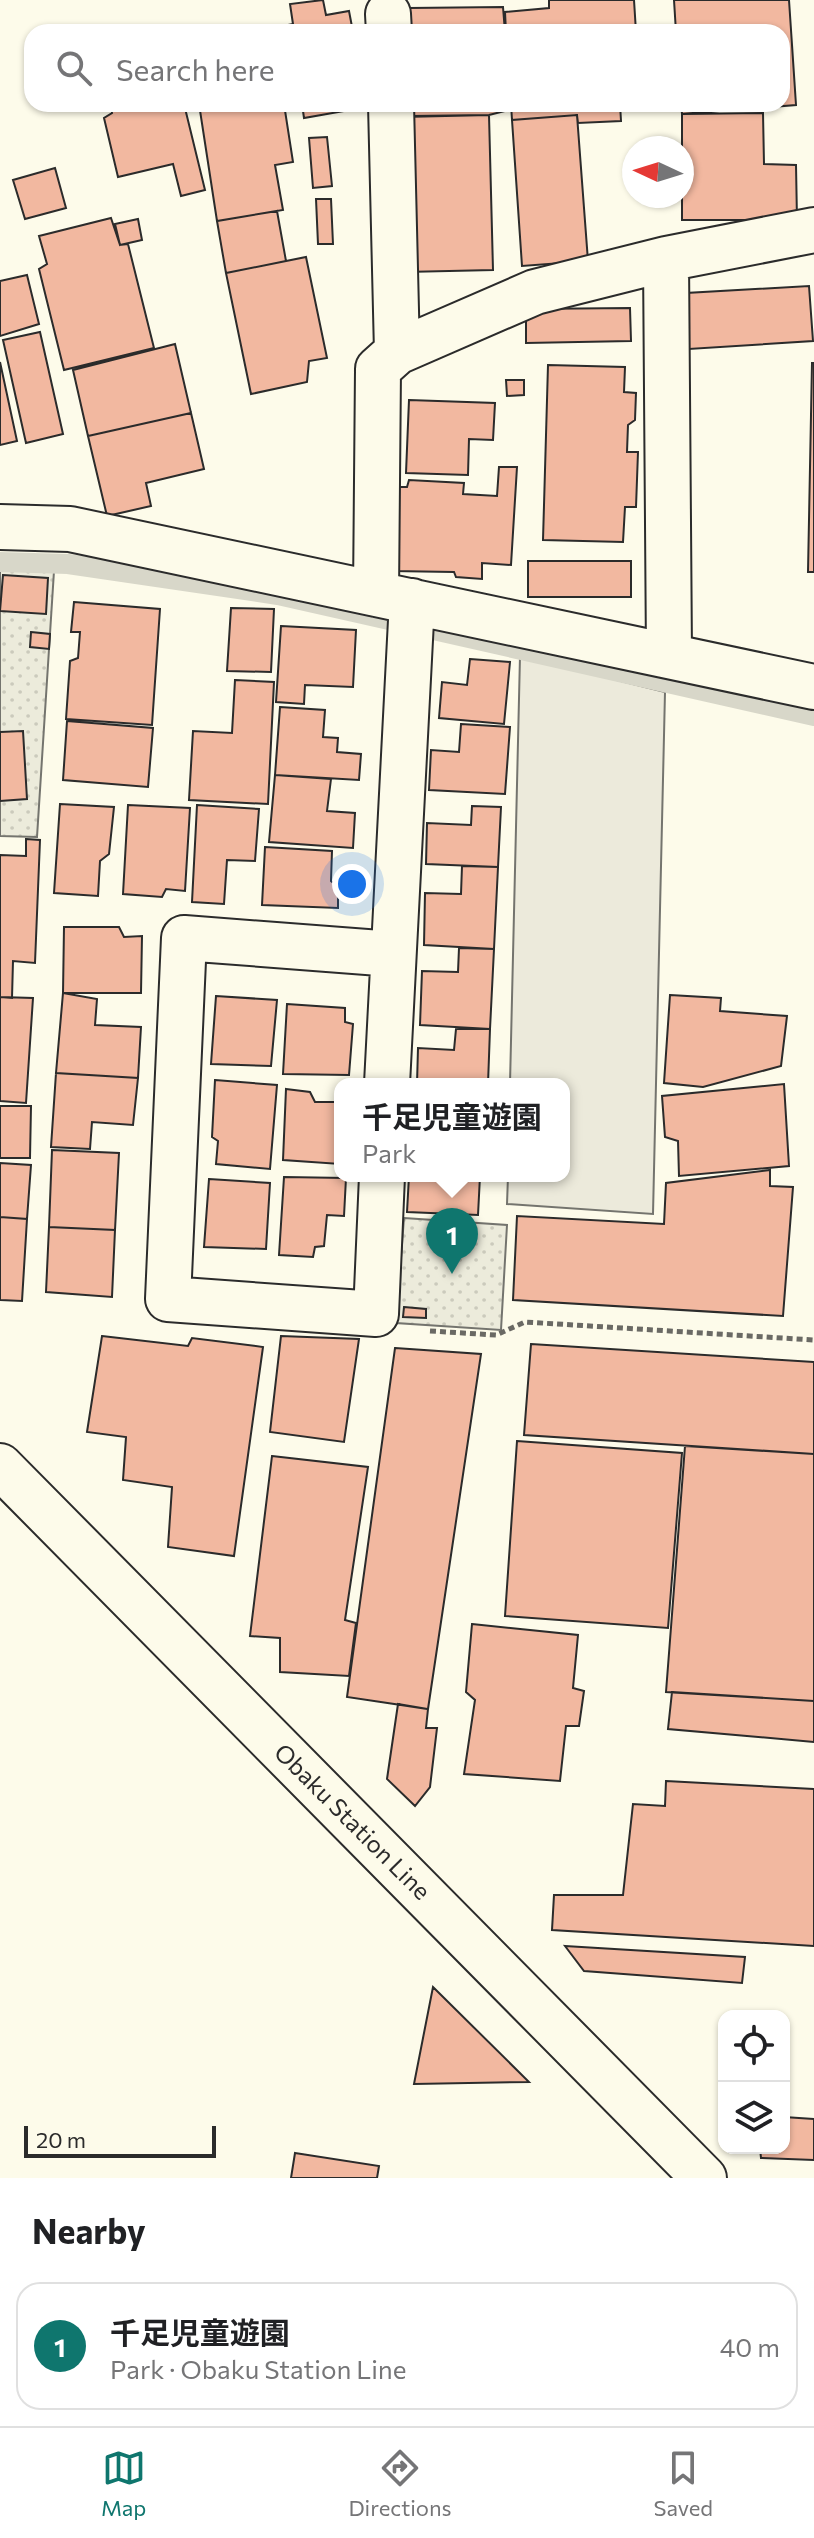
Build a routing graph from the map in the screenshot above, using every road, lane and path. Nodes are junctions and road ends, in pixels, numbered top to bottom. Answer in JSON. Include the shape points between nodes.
{"nodes":[{"id":1,"x":391,"y":112,"type":"edge"},
{"id":2,"x":814,"y":230,"type":"edge"},
{"id":3,"x":666,"y":259,"type":"junction"},
{"id":4,"x":397,"y":352,"type":"junction"},
{"id":5,"x":0,"y":527,"type":"edge"},
{"id":6,"x":400,"y":600,"type":"junction"},
{"id":7,"x":669,"y":655,"type":"junction"},
{"id":8,"x":814,"y":687,"type":"edge"},
{"id":9,"x":393,"y":954,"type":"junction"},
{"id":10,"x":387,"y":1078,"type":"edge"},
{"id":11,"x":382,"y":1182,"type":"edge"},
{"id":12,"x":376,"y":1314,"type":"junction"},
{"id":13,"x":814,"y":1340,"type":"edge"},
{"id":14,"x":0,"y":1466,"type":"edge"},
{"id":15,"x":704,"y":2178,"type":"edge"}],
"edges":[{"from":1,"to":4,"type":"street"},
{"from":2,"to":3,"type":"street"},
{"from":3,"to":4,"type":"street","via":[[535,292]]},
{"from":3,"to":7,"type":"street"},
{"from":4,"to":6,"type":"street","via":[[378,369]]},
{"from":5,"to":6,"type":"street","via":[[70,529]]},
{"from":6,"to":7,"type":"street"},
{"from":6,"to":9,"type":"street","via":[[408,669]]},
{"from":7,"to":8,"type":"street"},
{"from":9,"to":10,"type":"street"},
{"from":9,"to":12,"type":"street","via":[[184,938],[168,1299]]},
{"from":11,"to":12,"type":"street"},
{"from":12,"to":13,"type":"path","via":[[387,1329],[403,1330],[496,1335],[525,1322]]},
{"from":14,"to":15,"type":"street","name":"Obaku Station Line"}]}
